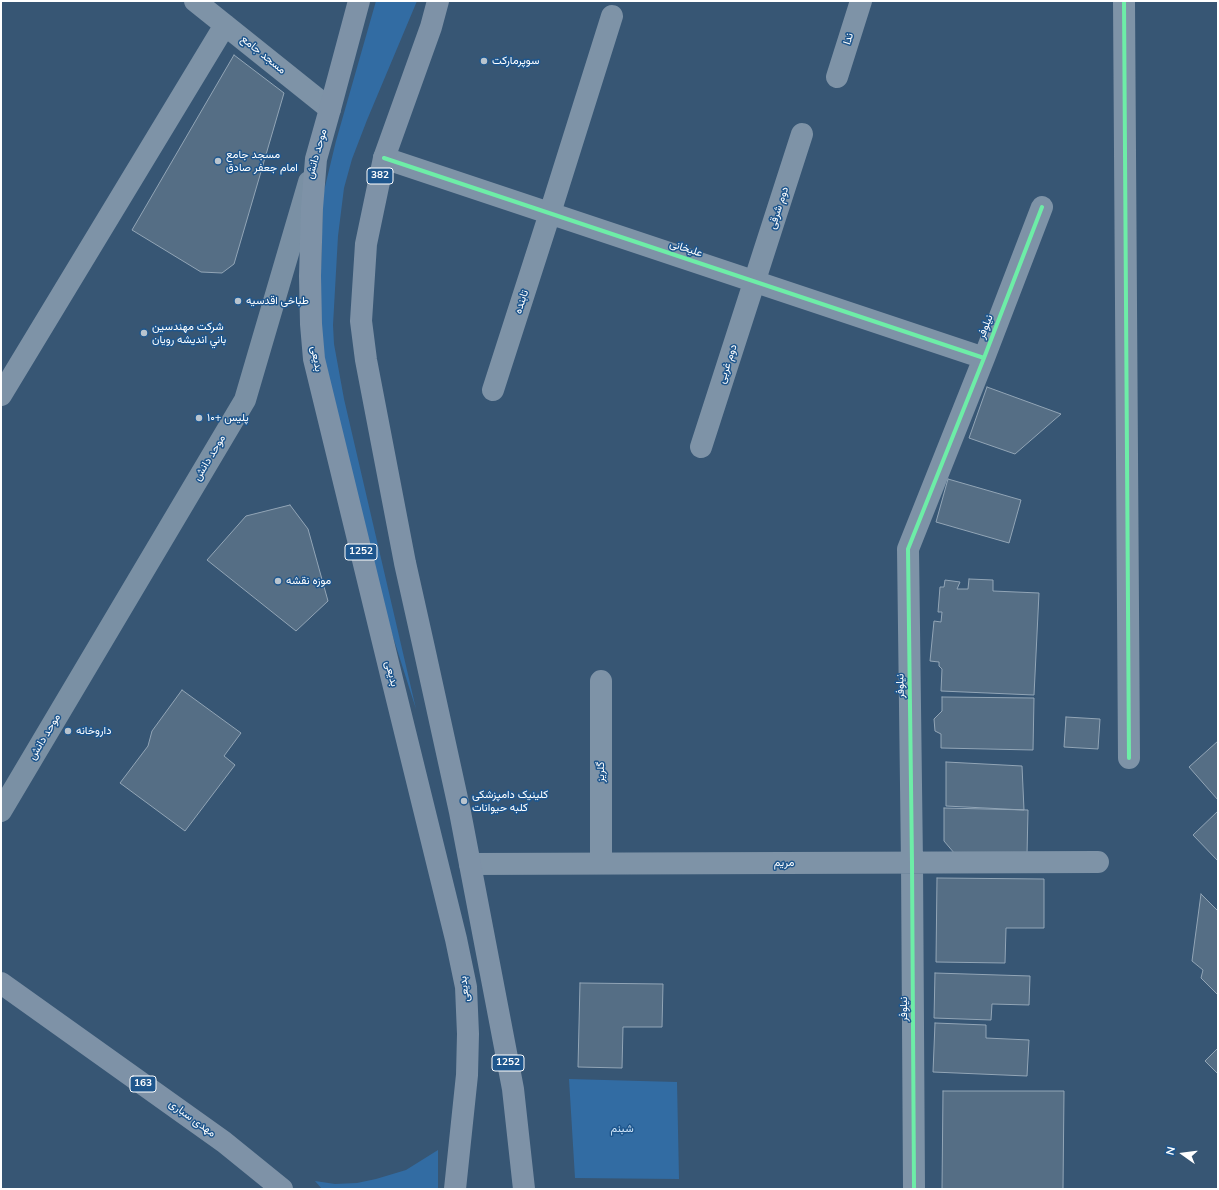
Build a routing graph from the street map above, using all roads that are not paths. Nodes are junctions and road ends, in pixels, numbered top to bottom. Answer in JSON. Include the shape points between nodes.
{"nodes":[{"id":1,"x":195,"y":1,"type":"edge"},
{"id":2,"x":358,"y":1,"type":"edge"},
{"id":3,"x":438,"y":1,"type":"edge"},
{"id":4,"x":861,"y":1,"type":"edge"},
{"id":5,"x":1124,"y":1,"type":"edge"},
{"id":6,"x":612,"y":16,"type":"dead end"},
{"id":7,"x":225,"y":25,"type":"junction"},
{"id":8,"x":837,"y":77,"type":"dead end"},
{"id":9,"x":330,"y":109,"type":"junction"},
{"id":10,"x":802,"y":134,"type":"dead end"},
{"id":11,"x":384,"y":158,"type":"junction"},
{"id":12,"x":316,"y":159,"type":"junction"},
{"id":13,"x":1042,"y":207,"type":"dead end"},
{"id":14,"x":550,"y":213,"type":"junction"},
{"id":15,"x":755,"y":282,"type":"junction"},
{"id":16,"x":984,"y":358,"type":"junction"},
{"id":17,"x":366,"y":360,"type":"joint"},
{"id":18,"x":493,"y":390,"type":"dead end"},
{"id":19,"x":1,"y":396,"type":"edge"},
{"id":20,"x":701,"y":447,"type":"dead end"},
{"id":21,"x":601,"y":681,"type":"dead end"},
{"id":22,"x":1128,"y":758,"type":"dead end"},
{"id":23,"x":1,"y":811,"type":"edge"},
{"id":24,"x":1098,"y":862,"type":"dead end"},
{"id":25,"x":601,"y":863,"type":"junction"},
{"id":26,"x":912,"y":863,"type":"junction"},
{"id":27,"x":470,"y":864,"type":"junction"},
{"id":28,"x":1,"y":983,"type":"edge"},
{"id":29,"x":282,"y":1189,"type":"edge"},
{"id":30,"x":456,"y":1189,"type":"edge"},
{"id":31,"x":524,"y":1189,"type":"edge"},
{"id":32,"x":914,"y":1189,"type":"edge"}],
"edges":[{"from":1,"to":7,"type":"street","name":"مسجد جامع"},
{"from":2,"to":9,"type":"main road","name":"موحد دانش"},
{"from":3,"to":11,"type":"main road","number":"382"},
{"from":4,"to":8,"type":"street","name":"ندا"},
{"from":5,"to":22,"type":"street"},
{"from":6,"to":14,"type":"street","name":"تابنده"},
{"from":7,"to":9,"type":"street","name":"مسجد جامع"},
{"from":7,"to":19,"type":"street"},
{"from":9,"to":12,"type":"main road","name":"موحد دانش"},
{"from":10,"to":15,"type":"street","name":"دوم شرقی"},
{"from":11,"to":14,"type":"street","name":"علیخانی"},
{"from":11,"to":17,"type":"main road","number":"382","via":[[366,244],[363,272],[361,321]]},
{"from":12,"to":23,"type":"main road","name":"موحد دانش","via":[[245,400]]},
{"from":12,"to":30,"type":"main road","name":"بدیعی","number":"1252","via":[[310,276],[314,359],[466,987],[467,1075]]},
{"from":13,"to":16,"type":"street","name":"نیلوفر"},
{"from":14,"to":15,"type":"street","name":"علیخانی"},
{"from":14,"to":18,"type":"street","name":"تابنده"},
{"from":15,"to":16,"type":"street","name":"علیخانی"},
{"from":15,"to":20,"type":"street","name":"دوم غربی"},
{"from":16,"to":26,"type":"street","name":"نیلوفر","via":[[908,549]]},
{"from":17,"to":27,"type":"main road","number":"1252","via":[[404,563]]},
{"from":21,"to":25,"type":"street","name":"گلریز"},
{"from":24,"to":26,"type":"street","name":"مریم"},
{"from":25,"to":26,"type":"street","name":"مریم"},
{"from":25,"to":27,"type":"street","name":"مریم"},
{"from":26,"to":32,"type":"street","name":"نیلوفر"},
{"from":27,"to":31,"type":"main road","number":"1252","via":[[513,1089]]},
{"from":28,"to":29,"type":"main road","name":"مهدی سباری","number":"163","via":[[224,1142]]}]}
